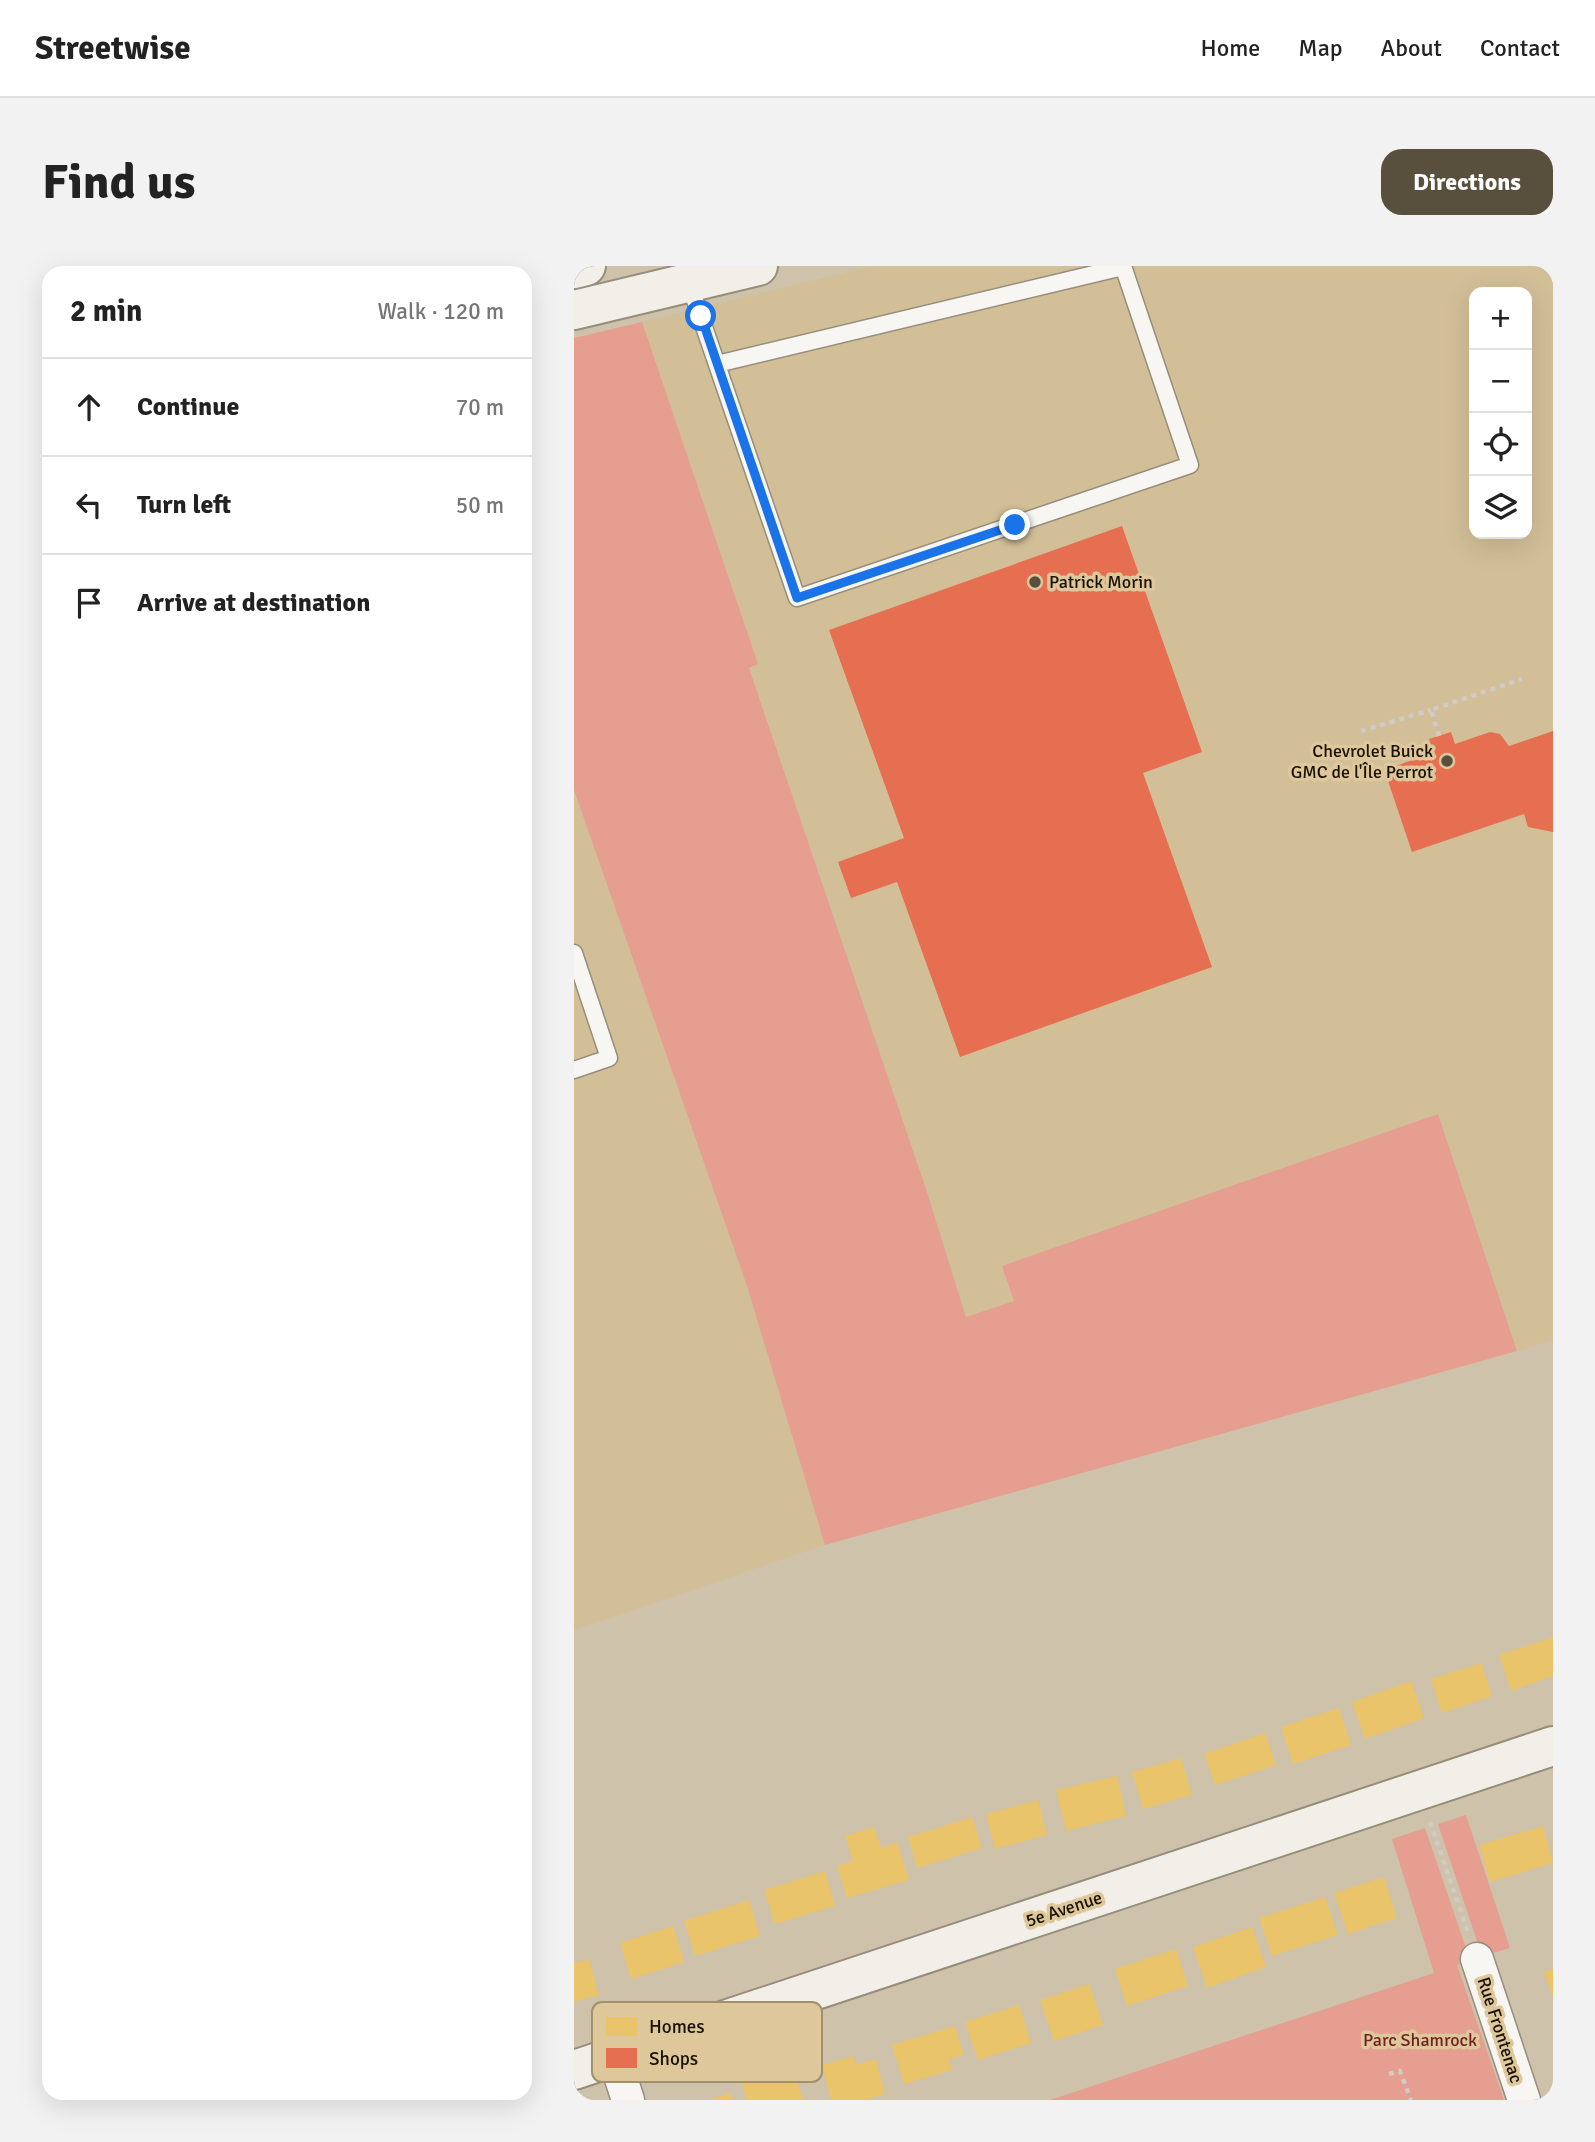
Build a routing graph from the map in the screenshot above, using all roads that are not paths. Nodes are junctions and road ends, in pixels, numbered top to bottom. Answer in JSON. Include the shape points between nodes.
{"nodes":[{"id":1,"x":586,"y":266,"type":"edge"},
{"id":2,"x":758,"y":266,"type":"edge"},
{"id":3,"x":1123,"y":267,"type":"edge"},
{"id":4,"x":574,"y":269,"type":"edge"},
{"id":5,"x":689,"y":282,"type":"junction"},
{"id":6,"x":574,"y":310,"type":"edge"},
{"id":7,"x":717,"y":364,"type":"junction"},
{"id":8,"x":574,"y":953,"type":"edge"},
{"id":9,"x":574,"y":1070,"type":"edge"},
{"id":10,"x":1553,"y":1746,"type":"edge"},
{"id":11,"x":1477,"y":1959,"type":"road end"},
{"id":12,"x":780,"y":2002,"type":"edge"},
{"id":13,"x":592,"y":2064,"type":"edge"},
{"id":14,"x":574,"y":2070,"type":"edge"},
{"id":15,"x":622,"y":2082,"type":"edge"},
{"id":16,"x":628,"y":2100,"type":"edge"},
{"id":17,"x":1524,"y":2100,"type":"edge"}],
"edges":[{"from":1,"to":4,"type":"street"},
{"from":2,"to":5,"type":"street"},
{"from":3,"to":7,"type":"lane"},
{"from":3,"to":7,"type":"lane","via":[[1190,466],[797,598]]},
{"from":5,"to":6,"type":"street"},
{"from":5,"to":7,"type":"lane"},
{"from":8,"to":9,"type":"lane","via":[[609,1058]]},
{"from":10,"to":12,"type":"street","name":"5e Avenue"},
{"from":11,"to":17,"type":"street","name":"Rue Frontenac"},
{"from":13,"to":14,"type":"street","name":"5e Avenue"},
{"from":15,"to":16,"type":"street"}]}
